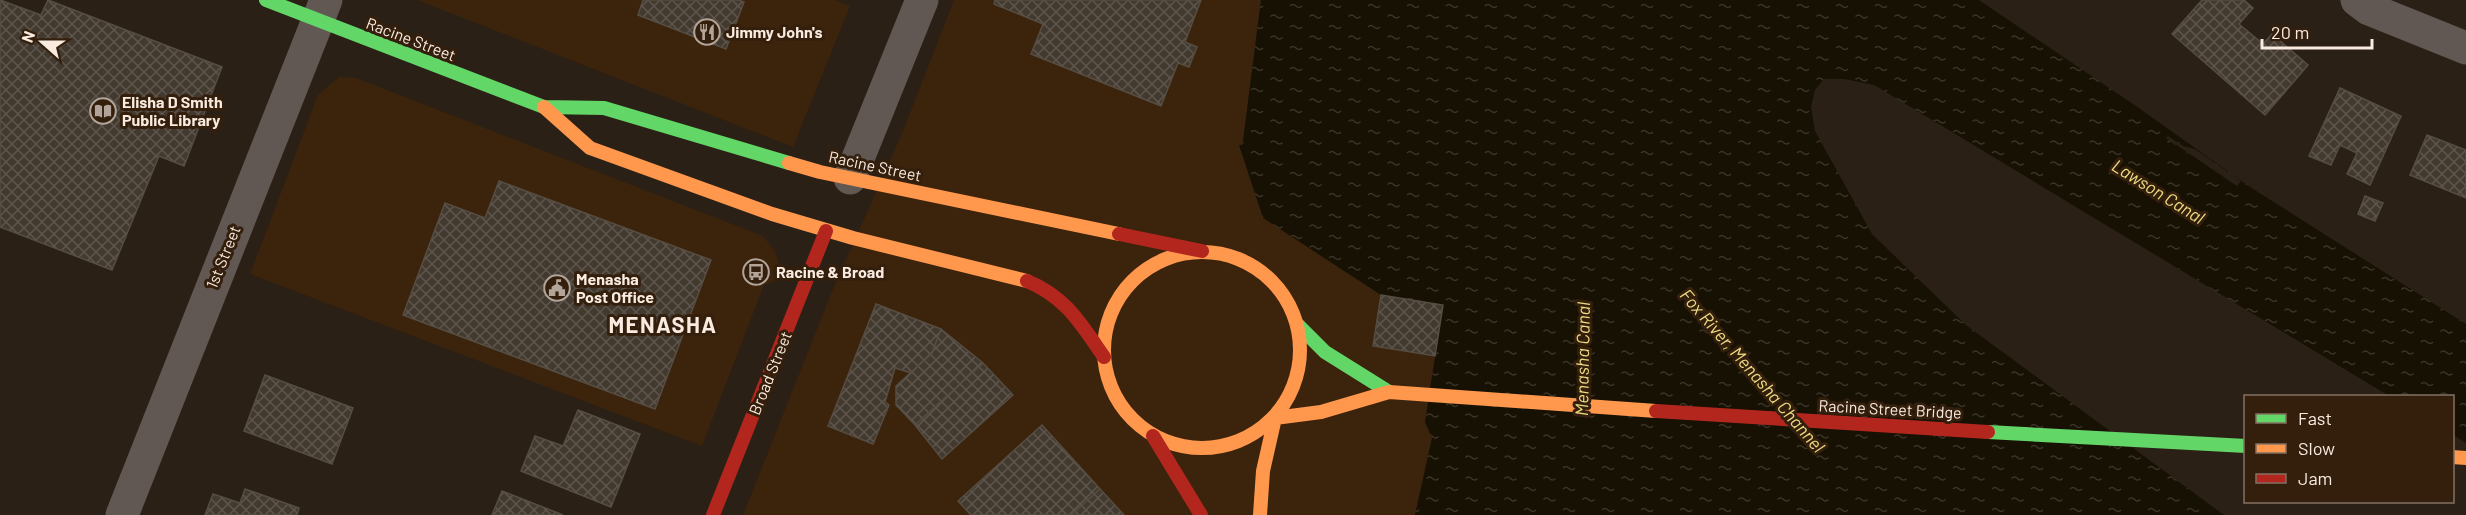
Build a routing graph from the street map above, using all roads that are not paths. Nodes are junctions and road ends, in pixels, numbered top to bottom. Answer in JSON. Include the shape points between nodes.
{"nodes":[{"id":1,"x":266,"y":0,"type":"edge"},
{"id":2,"x":922,"y":0,"type":"edge"},
{"id":3,"x":2357,"y":0,"type":"edge"},
{"id":4,"x":322,"y":10,"type":"edge"},
{"id":5,"x":2466,"y":48,"type":"edge"},
{"id":6,"x":544,"y":107,"type":"junction"},
{"id":7,"x":850,"y":178,"type":"junction"},
{"id":8,"x":826,"y":231,"type":"junction"},
{"id":9,"x":1202,"y":251,"type":"junction"},
{"id":10,"x":1298,"y":325,"type":"junction"},
{"id":11,"x":1104,"y":357,"type":"junction"},
{"id":12,"x":1389,"y":392,"type":"junction"},
{"id":13,"x":1275,"y":418,"type":"junction"},
{"id":14,"x":1153,"y":436,"type":"junction"},
{"id":15,"x":2244,"y":446,"type":"edge"},
{"id":16,"x":122,"y":515,"type":"edge"},
{"id":17,"x":713,"y":515,"type":"edge"},
{"id":18,"x":1201,"y":515,"type":"edge"},
{"id":19,"x":1260,"y":515,"type":"edge"}],
"edges":[{"from":1,"to":4,"type":"main road","name":"Racine Street"},
{"from":2,"to":7,"type":"street"},
{"from":3,"to":5,"type":"street","via":[[2369,9]]},
{"from":4,"to":6,"type":"main road","name":"Racine Street"},
{"from":4,"to":16,"type":"street","name":"1st Street"},
{"from":6,"to":7,"type":"main road","name":"Racine Street","via":[[604,108]]},
{"from":6,"to":8,"type":"main road","name":"Racine Street","via":[[590,148]]},
{"from":7,"to":9,"type":"main road","name":"Racine Street"},
{"from":8,"to":11,"type":"main road","name":"Racine Street","via":[[981,265],[1025,279],[1069,308]]},
{"from":8,"to":17,"type":"main road","name":"Broad Street"},
{"from":9,"to":10,"type":"main road","via":[[1234,256],[1263,272],[1285,295]]},
{"from":9,"to":11,"type":"main road","via":[[1170,257],[1142,272],[1120,296],[1111,315]]},
{"from":10,"to":12,"type":"main road","via":[[1325,352]]},
{"from":10,"to":13,"type":"main road","via":[[1300,363],[1289,398]]},
{"from":11,"to":14,"type":"main road","via":[[1111,389],[1128,416]]},
{"from":12,"to":13,"type":"main road","via":[[1321,412]]},
{"from":12,"to":15,"type":"main road","name":"Racine Street Bridge","via":[[1760,419]]},
{"from":13,"to":14,"type":"main road","via":[[1248,438],[1217,448],[1184,447]]},
{"from":13,"to":19,"type":"main road","via":[[1263,471]]},
{"from":14,"to":18,"type":"main road"}]}
